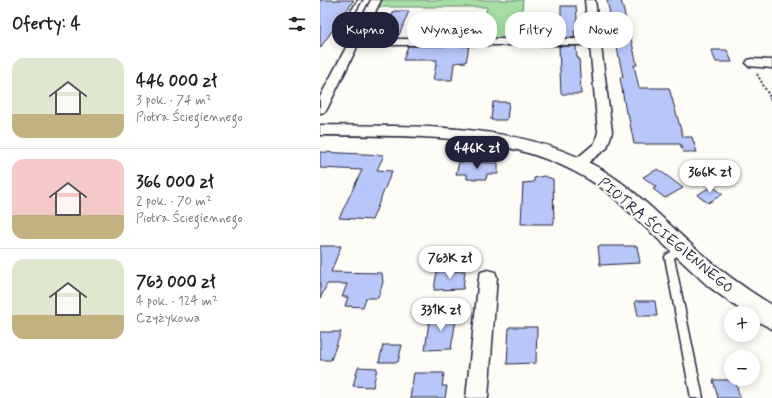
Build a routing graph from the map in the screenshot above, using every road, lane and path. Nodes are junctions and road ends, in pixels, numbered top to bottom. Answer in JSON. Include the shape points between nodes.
{"nodes":[{"id":1,"x":360,"y":0,"type":"edge"},
{"id":2,"x":376,"y":0,"type":"edge"},
{"id":3,"x":590,"y":0,"type":"edge"},
{"id":4,"x":353,"y":12,"type":"edge"},
{"id":5,"x":369,"y":12,"type":"edge"},
{"id":6,"x":592,"y":12,"type":"edge"},
{"id":7,"x":399,"y":42,"type":"edge"},
{"id":8,"x":574,"y":42,"type":"edge"},
{"id":9,"x":350,"y":48,"type":"edge"},
{"id":10,"x":597,"y":48,"type":"edge"},
{"id":11,"x":752,"y":63,"type":"joint"},
{"id":12,"x":772,"y":64,"type":"edge"},
{"id":13,"x":772,"y":102,"type":"edge"},
{"id":14,"x":320,"y":109,"type":"edge"},
{"id":15,"x":320,"y":130,"type":"edge"},
{"id":16,"x":577,"y":164,"type":"junction"},
{"id":17,"x":681,"y":248,"type":"junction"},
{"id":18,"x":488,"y":277,"type":"dead end"},
{"id":19,"x":772,"y":318,"type":"edge"},
{"id":20,"x":477,"y":398,"type":"edge"},
{"id":21,"x":697,"y":398,"type":"edge"}],
"edges":[{"from":1,"to":4,"type":"lane"},
{"from":2,"to":5,"type":"street"},
{"from":3,"to":6,"type":"street"},
{"from":7,"to":8,"type":"street"},
{"from":9,"to":14,"type":"street"},
{"from":10,"to":16,"type":"street","via":[[605,132],[602,145]]},
{"from":11,"to":12,"type":"street"},
{"from":11,"to":13,"type":"path"},
{"from":15,"to":16,"type":"street","name":"PIOTRA ŚCIEGIENNEGO","via":[[445,134],[505,141],[540,149]]},
{"from":16,"to":17,"type":"street","name":"PIOTRA ŚCIEGIENNEGO","via":[[604,180],[628,199]]},
{"from":17,"to":19,"type":"street","name":"PIOTRA ŚCIEGIENNEGO","via":[[699,266]]},
{"from":17,"to":21,"type":"lane","via":[[669,257]]},
{"from":18,"to":20,"type":"street"}]}
